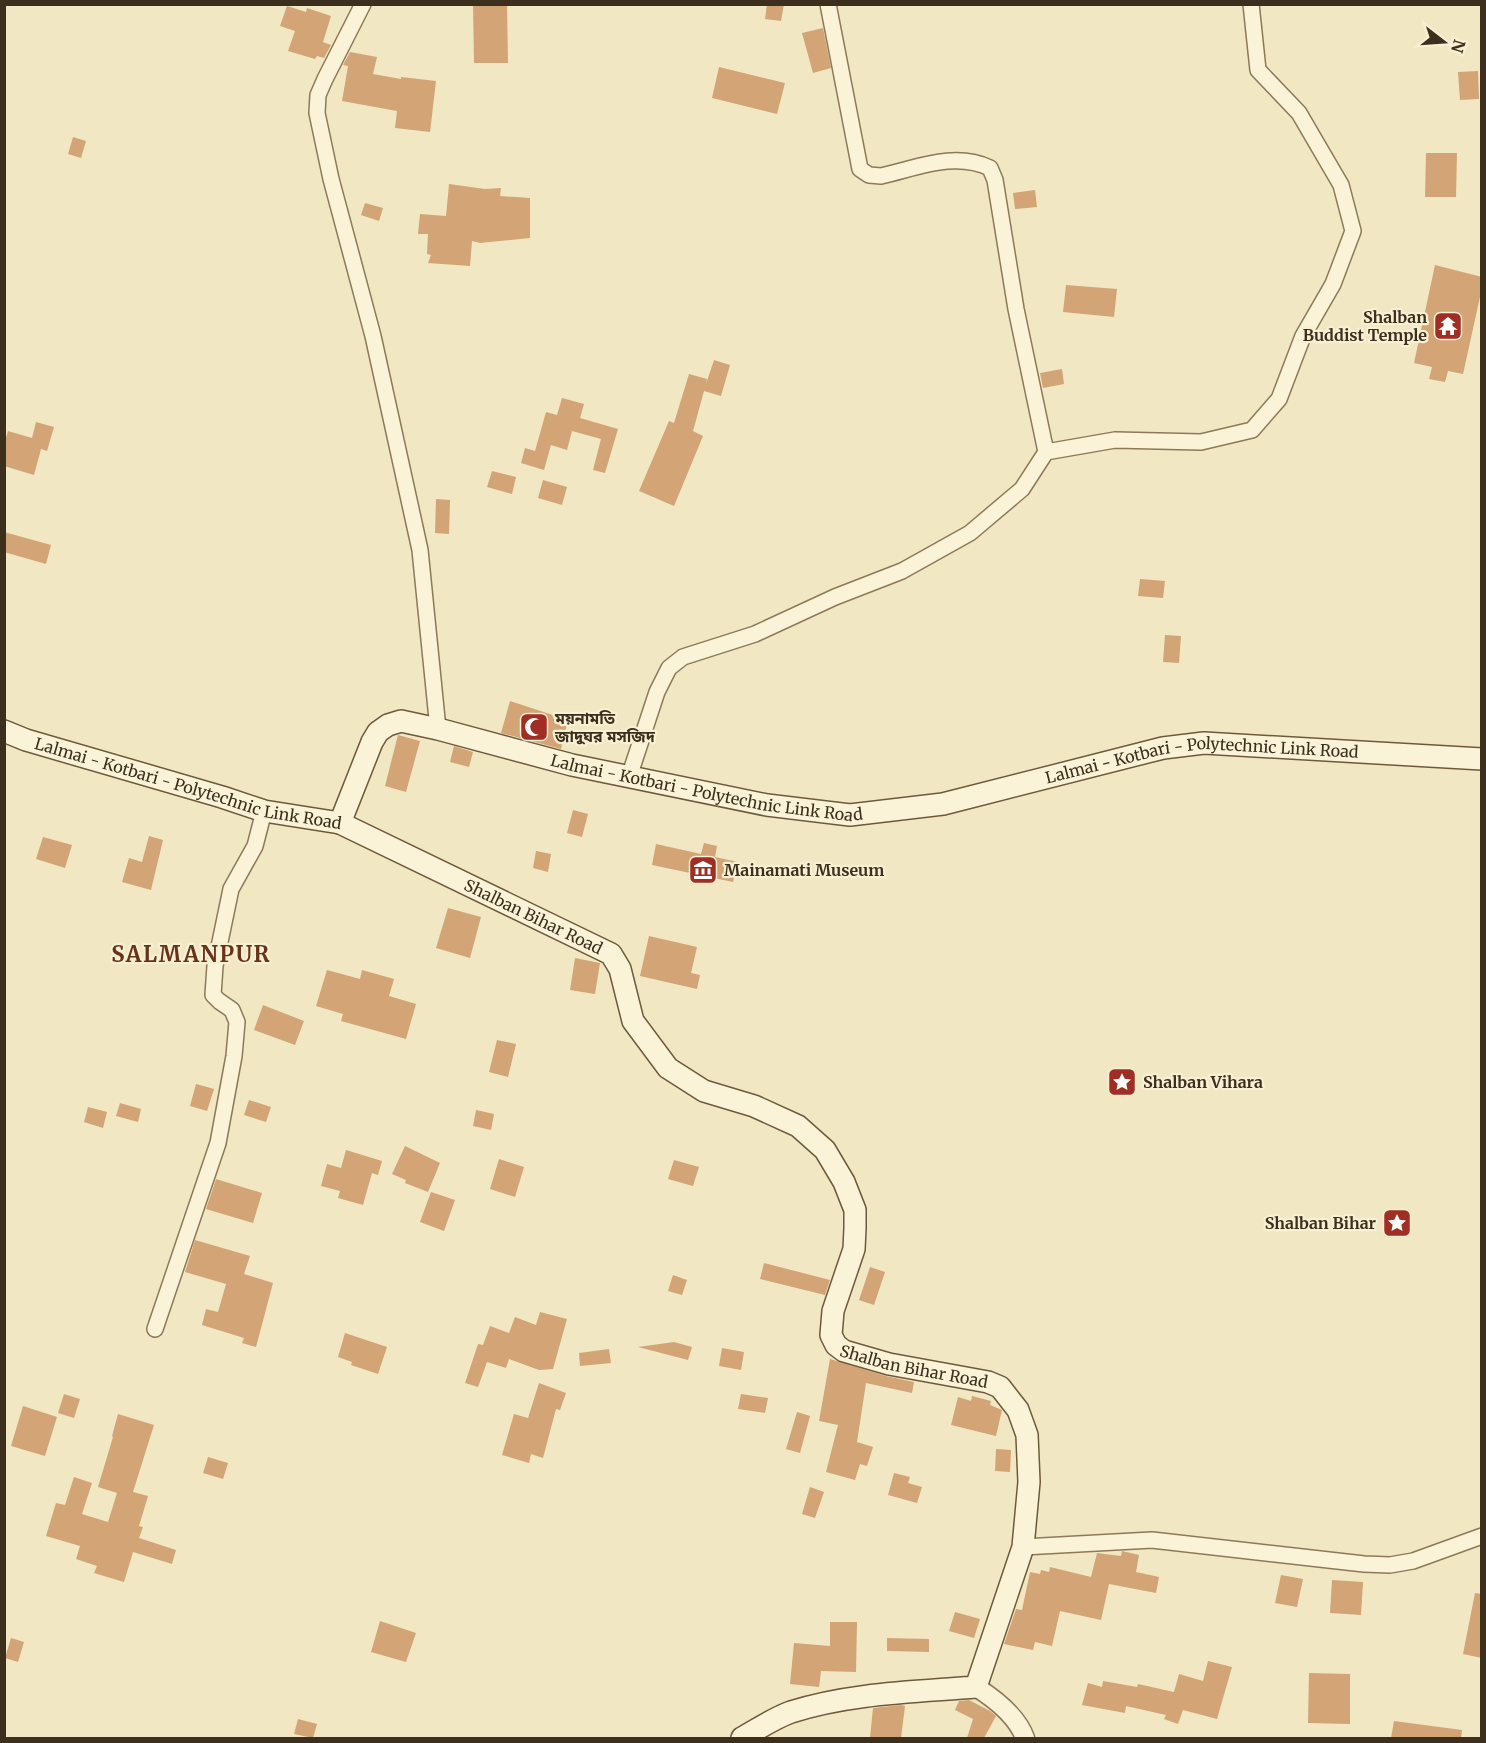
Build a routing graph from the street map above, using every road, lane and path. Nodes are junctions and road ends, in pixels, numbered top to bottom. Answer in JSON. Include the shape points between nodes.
{"nodes":[{"id":1,"x":363,"y":4,"type":"edge"},
{"id":2,"x":828,"y":4,"type":"edge"},
{"id":3,"x":1251,"y":4,"type":"edge"},
{"id":4,"x":1046,"y":452,"type":"junction"},
{"id":5,"x":438,"y":729,"type":"junction"},
{"id":6,"x":4,"y":731,"type":"edge"},
{"id":7,"x":1482,"y":759,"type":"edge"},
{"id":8,"x":629,"y":777,"type":"junction"},
{"id":9,"x":264,"y":811,"type":"junction"},
{"id":10,"x":339,"y":823,"type":"junction"},
{"id":11,"x":155,"y":1329,"type":"dead end"},
{"id":12,"x":1482,"y":1536,"type":"edge"},
{"id":13,"x":1023,"y":1547,"type":"junction"},
{"id":14,"x":976,"y":1687,"type":"junction"},
{"id":15,"x":742,"y":1738,"type":"edge"},
{"id":16,"x":1025,"y":1738,"type":"edge"}],
"edges":[{"from":1,"to":5,"type":"street","via":[[318,95],[317,112],[373,336],[420,550]]},
{"from":2,"to":4,"type":"street","via":[[860,169],[881,176],[958,159],[990,168]]},
{"from":3,"to":4,"type":"street","via":[[1258,70],[1299,113],[1341,184],[1353,231],[1333,284],[1303,336],[1280,399],[1252,430],[1201,442],[1115,440]]},
{"from":4,"to":8,"type":"street","via":[[1022,489],[970,533],[902,571],[754,634],[683,657],[669,668],[657,692]]},
{"from":5,"to":8,"type":"main road","name":"Lalmai - Kotbari - Polytechnic Link Road"},
{"from":5,"to":10,"type":"main road","name":"Lalmai - Kotbari - Polytechnic Link Road","via":[[401,722],[378,732],[363,759]]},
{"from":6,"to":9,"type":"main road","name":"Lalmai - Kotbari - Polytechnic Link Road"},
{"from":7,"to":8,"type":"main road","name":"Lalmai - Kotbari - Polytechnic Link Road","via":[[1204,743],[1163,748],[943,804],[850,815],[767,806]]},
{"from":9,"to":10,"type":"main road","name":"Lalmai - Kotbari - Polytechnic Link Road"},
{"from":9,"to":11,"type":"street","via":[[255,846],[231,889],[215,966],[213,995],[232,1010],[237,1022],[218,1143]]},
{"from":10,"to":13,"type":"main road","name":"Shalban Bihar Road","via":[[611,954],[620,969],[633,1021],[668,1068],[704,1091],[754,1106],[798,1126],[825,1150],[855,1210],[854,1249],[833,1311],[831,1335],[844,1351],[889,1364],[988,1382],[1007,1395],[1018,1410],[1027,1435],[1029,1482]]},
{"from":12,"to":13,"type":"street","via":[[1413,1562],[1390,1565],[1152,1540]]},
{"from":13,"to":14,"type":"main road","name":"Shalban Bihar Road"},
{"from":14,"to":15,"type":"main road","via":[[814,1706],[764,1724]]},
{"from":14,"to":16,"type":"street","via":[[1008,1713]]}]}
